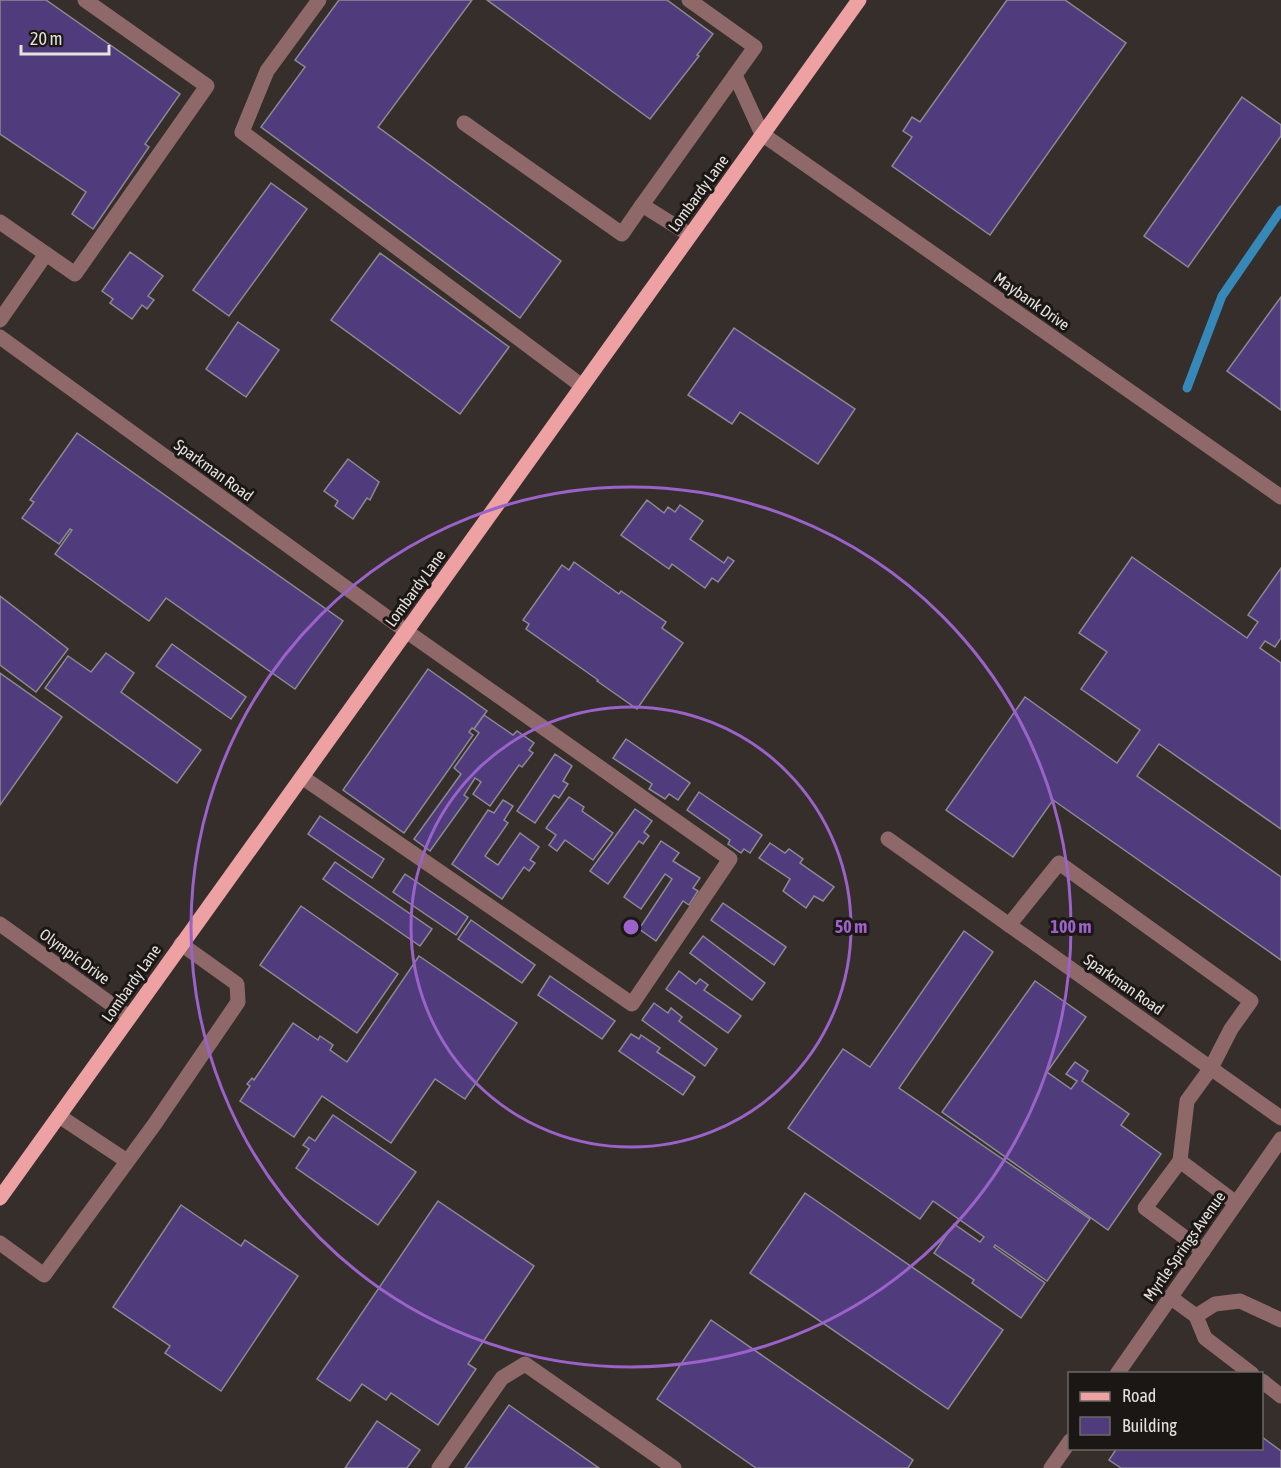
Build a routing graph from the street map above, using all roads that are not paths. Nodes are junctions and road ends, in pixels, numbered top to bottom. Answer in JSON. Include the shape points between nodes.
{"nodes":[{"id":1,"x":86,"y":0,"type":"edge"},
{"id":2,"x":320,"y":0,"type":"edge"},
{"id":3,"x":689,"y":0,"type":"edge"},
{"id":4,"x":859,"y":0,"type":"edge"},
{"id":5,"x":735,"y":75,"type":"junction"},
{"id":6,"x":464,"y":123,"type":"dead end"},
{"id":7,"x":762,"y":134,"type":"junction"},
{"id":8,"x":642,"y":205,"type":"junction"},
{"id":9,"x":0,"y":222,"type":"edge"},
{"id":10,"x":690,"y":235,"type":"junction"},
{"id":11,"x":46,"y":254,"type":"junction"},
{"id":12,"x":0,"y":320,"type":"edge"},
{"id":13,"x":0,"y":337,"type":"edge"},
{"id":14,"x":582,"y":386,"type":"junction"},
{"id":15,"x":1281,"y":497,"type":"edge"},
{"id":16,"x":406,"y":632,"type":"junction"},
{"id":17,"x":302,"y":777,"type":"junction"},
{"id":18,"x":888,"y":839,"type":"dead end"},
{"id":19,"x":0,"y":924,"type":"edge"},
{"id":20,"x":1009,"y":924,"type":"junction"},
{"id":21,"x":181,"y":944,"type":"junction"},
{"id":22,"x":129,"y":1017,"type":"junction"},
{"id":23,"x":1211,"y":1068,"type":"junction"},
{"id":24,"x":59,"y":1116,"type":"junction"},
{"id":25,"x":1281,"y":1118,"type":"edge"},
{"id":26,"x":1280,"y":1142,"type":"edge"},
{"id":27,"x":127,"y":1161,"type":"junction"},
{"id":28,"x":1180,"y":1161,"type":"junction"},
{"id":29,"x":0,"y":1198,"type":"edge"},
{"id":30,"x":1236,"y":1203,"type":"junction"},
{"id":31,"x":0,"y":1243,"type":"edge"},
{"id":32,"x":1203,"y":1251,"type":"junction"},
{"id":33,"x":1170,"y":1297,"type":"junction"},
{"id":34,"x":1196,"y":1316,"type":"junction"},
{"id":35,"x":1281,"y":1320,"type":"edge"},
{"id":36,"x":1118,"y":1372,"type":"edge"},
{"id":37,"x":1249,"y":1372,"type":"edge"},
{"id":38,"x":1263,"y":1382,"type":"edge"},
{"id":39,"x":1281,"y":1396,"type":"edge"},
{"id":40,"x":1068,"y":1445,"type":"edge"},
{"id":41,"x":1056,"y":1466,"type":"edge"},
{"id":42,"x":439,"y":1468,"type":"edge"},
{"id":43,"x":674,"y":1468,"type":"edge"}],
"edges":[{"from":1,"to":11,"type":"street","via":[[207,86],[75,274]]},
{"from":2,"to":14,"type":"street","via":[[267,71],[242,132]]},
{"from":3,"to":5,"type":"street","via":[[754,47]]},
{"from":4,"to":7,"type":"main road","name":"Lombardy Lane"},
{"from":5,"to":7,"type":"street"},
{"from":5,"to":8,"type":"street"},
{"from":6,"to":8,"type":"street","via":[[622,234]]},
{"from":7,"to":10,"type":"main road","name":"Lombardy Lane"},
{"from":7,"to":15,"type":"street","name":"Maybank Drive"},
{"from":8,"to":10,"type":"street"},
{"from":9,"to":11,"type":"street"},
{"from":10,"to":14,"type":"main road","name":"Lombardy Lane"},
{"from":11,"to":12,"type":"street"},
{"from":13,"to":16,"type":"street","name":"Sparkman Road"},
{"from":14,"to":16,"type":"main road","name":"Lombardy Lane"},
{"from":16,"to":17,"type":"main road","name":"Lombardy Lane"},
{"from":16,"to":17,"type":"street","name":"Sparkman Road","via":[[730,859],[632,1004]]},
{"from":17,"to":21,"type":"main road","name":"Lombardy Lane"},
{"from":18,"to":20,"type":"street","name":"Sparkman Road"},
{"from":19,"to":22,"type":"street","name":"Olympic Drive"},
{"from":20,"to":23,"type":"street","name":"Sparkman Road"},
{"from":20,"to":23,"type":"street","via":[[1059,862],[1251,1001]]},
{"from":21,"to":22,"type":"main road","name":"Lombardy Lane"},
{"from":21,"to":27,"type":"street","via":[[237,984],[238,1002]]},
{"from":22,"to":24,"type":"main road","name":"Lombardy Lane"},
{"from":23,"to":25,"type":"street","name":"Sparkman Road"},
{"from":23,"to":28,"type":"street","via":[[1186,1101]]},
{"from":24,"to":27,"type":"street"},
{"from":24,"to":29,"type":"main road","name":"Lombardy Lane"},
{"from":26,"to":30,"type":"street","name":"Myrtle Springs Avenue"},
{"from":27,"to":31,"type":"street","via":[[44,1275]]},
{"from":28,"to":30,"type":"street"},
{"from":28,"to":32,"type":"street","via":[[1145,1208]]},
{"from":30,"to":32,"type":"street","name":"Myrtle Springs Avenue"},
{"from":32,"to":33,"type":"street","name":"Myrtle Springs Avenue"},
{"from":33,"to":34,"type":"street"},
{"from":33,"to":36,"type":"street","name":"Myrtle Springs Avenue"},
{"from":34,"to":35,"type":"street","via":[[1215,1304],[1240,1301]]},
{"from":34,"to":37,"type":"street","via":[[1205,1338]]},
{"from":38,"to":39,"type":"street"},
{"from":40,"to":41,"type":"street"},
{"from":42,"to":43,"type":"street","via":[[502,1378],[525,1364]]}]}
